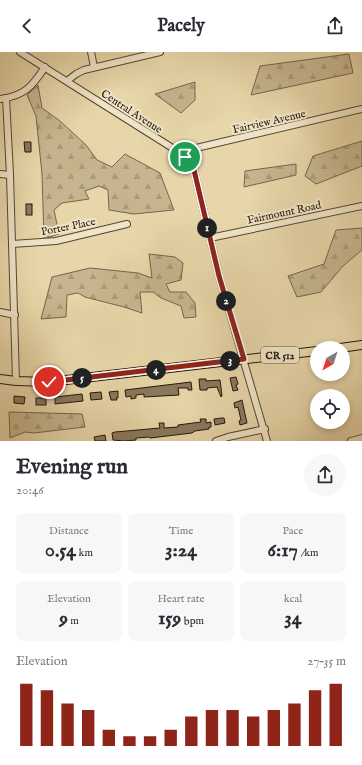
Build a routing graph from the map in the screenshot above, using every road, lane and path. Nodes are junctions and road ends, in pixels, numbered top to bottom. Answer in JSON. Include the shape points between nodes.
{"nodes":[{"id":1,"x":20,"y":52,"type":"edge"},
{"id":2,"x":91,"y":52,"type":"edge"},
{"id":3,"x":160,"y":52,"type":"edge"},
{"id":4,"x":45,"y":67,"type":"junction"},
{"id":5,"x":94,"y":67,"type":"junction"},
{"id":6,"x":67,"y":81,"type":"junction"},
{"id":7,"x":3,"y":99,"type":"edge"},
{"id":8,"x":362,"y":109,"type":"edge"},
{"id":9,"x":182,"y":154,"type":"junction"},
{"id":10,"x":0,"y":174,"type":"edge"},
{"id":11,"x":10,"y":175,"type":"junction"},
{"id":12,"x":362,"y":206,"type":"edge"},
{"id":13,"x":127,"y":224,"type":"dead end"},
{"id":14,"x":210,"y":238,"type":"junction"},
{"id":15,"x":12,"y":244,"type":"junction"},
{"id":16,"x":0,"y":312,"type":"edge"},
{"id":17,"x":15,"y":315,"type":"junction"},
{"id":18,"x":362,"y":345,"type":"edge"},
{"id":19,"x":350,"y":347,"type":"edge"},
{"id":20,"x":310,"y":352,"type":"edge"},
{"id":21,"x":244,"y":359,"type":"junction"},
{"id":22,"x":0,"y":379,"type":"edge"},
{"id":23,"x":16,"y":381,"type":"junction"},
{"id":24,"x":264,"y":429,"type":"junction"},
{"id":25,"x":362,"y":438,"type":"edge"},
{"id":26,"x":216,"y":441,"type":"edge"},
{"id":27,"x":267,"y":441,"type":"edge"},
{"id":28,"x":351,"y":441,"type":"edge"}],
"edges":[{"from":1,"to":4,"type":"street","name":"Central Avenue"},
{"from":2,"to":5,"type":"street"},
{"from":3,"to":5,"type":"street"},
{"from":4,"to":6,"type":"street","name":"Central Avenue"},
{"from":4,"to":7,"type":"street","via":[[27,91]]},
{"from":5,"to":6,"type":"street","via":[[80,72]]},
{"from":6,"to":9,"type":"street","name":"Central Avenue"},
{"from":7,"to":11,"type":"street"},
{"from":8,"to":9,"type":"street","name":"Fairview Avenue","via":[[192,149]]},
{"from":9,"to":14,"type":"street","name":"Central Avenue","via":[[194,170]]},
{"from":10,"to":11,"type":"street"},
{"from":11,"to":15,"type":"street"},
{"from":12,"to":14,"type":"street","name":"Fairmount Road"},
{"from":13,"to":15,"type":"street","name":"Porter Place","via":[[56,241]]},
{"from":14,"to":21,"type":"street","name":"Central Avenue"},
{"from":15,"to":17,"type":"street"},
{"from":16,"to":17,"type":"street"},
{"from":17,"to":23,"type":"street"},
{"from":18,"to":19,"type":"main road"},
{"from":20,"to":21,"type":"main road","number":"CR 512"},
{"from":21,"to":23,"type":"main road","number":"CR 512","via":[[49,382]]},
{"from":21,"to":24,"type":"street","name":"Central Avenue"},
{"from":22,"to":23,"type":"main road","number":"CR 512"},
{"from":24,"to":26,"type":"street"},
{"from":24,"to":27,"type":"street","name":"Central Avenue"},
{"from":25,"to":28,"type":"street"}]}
